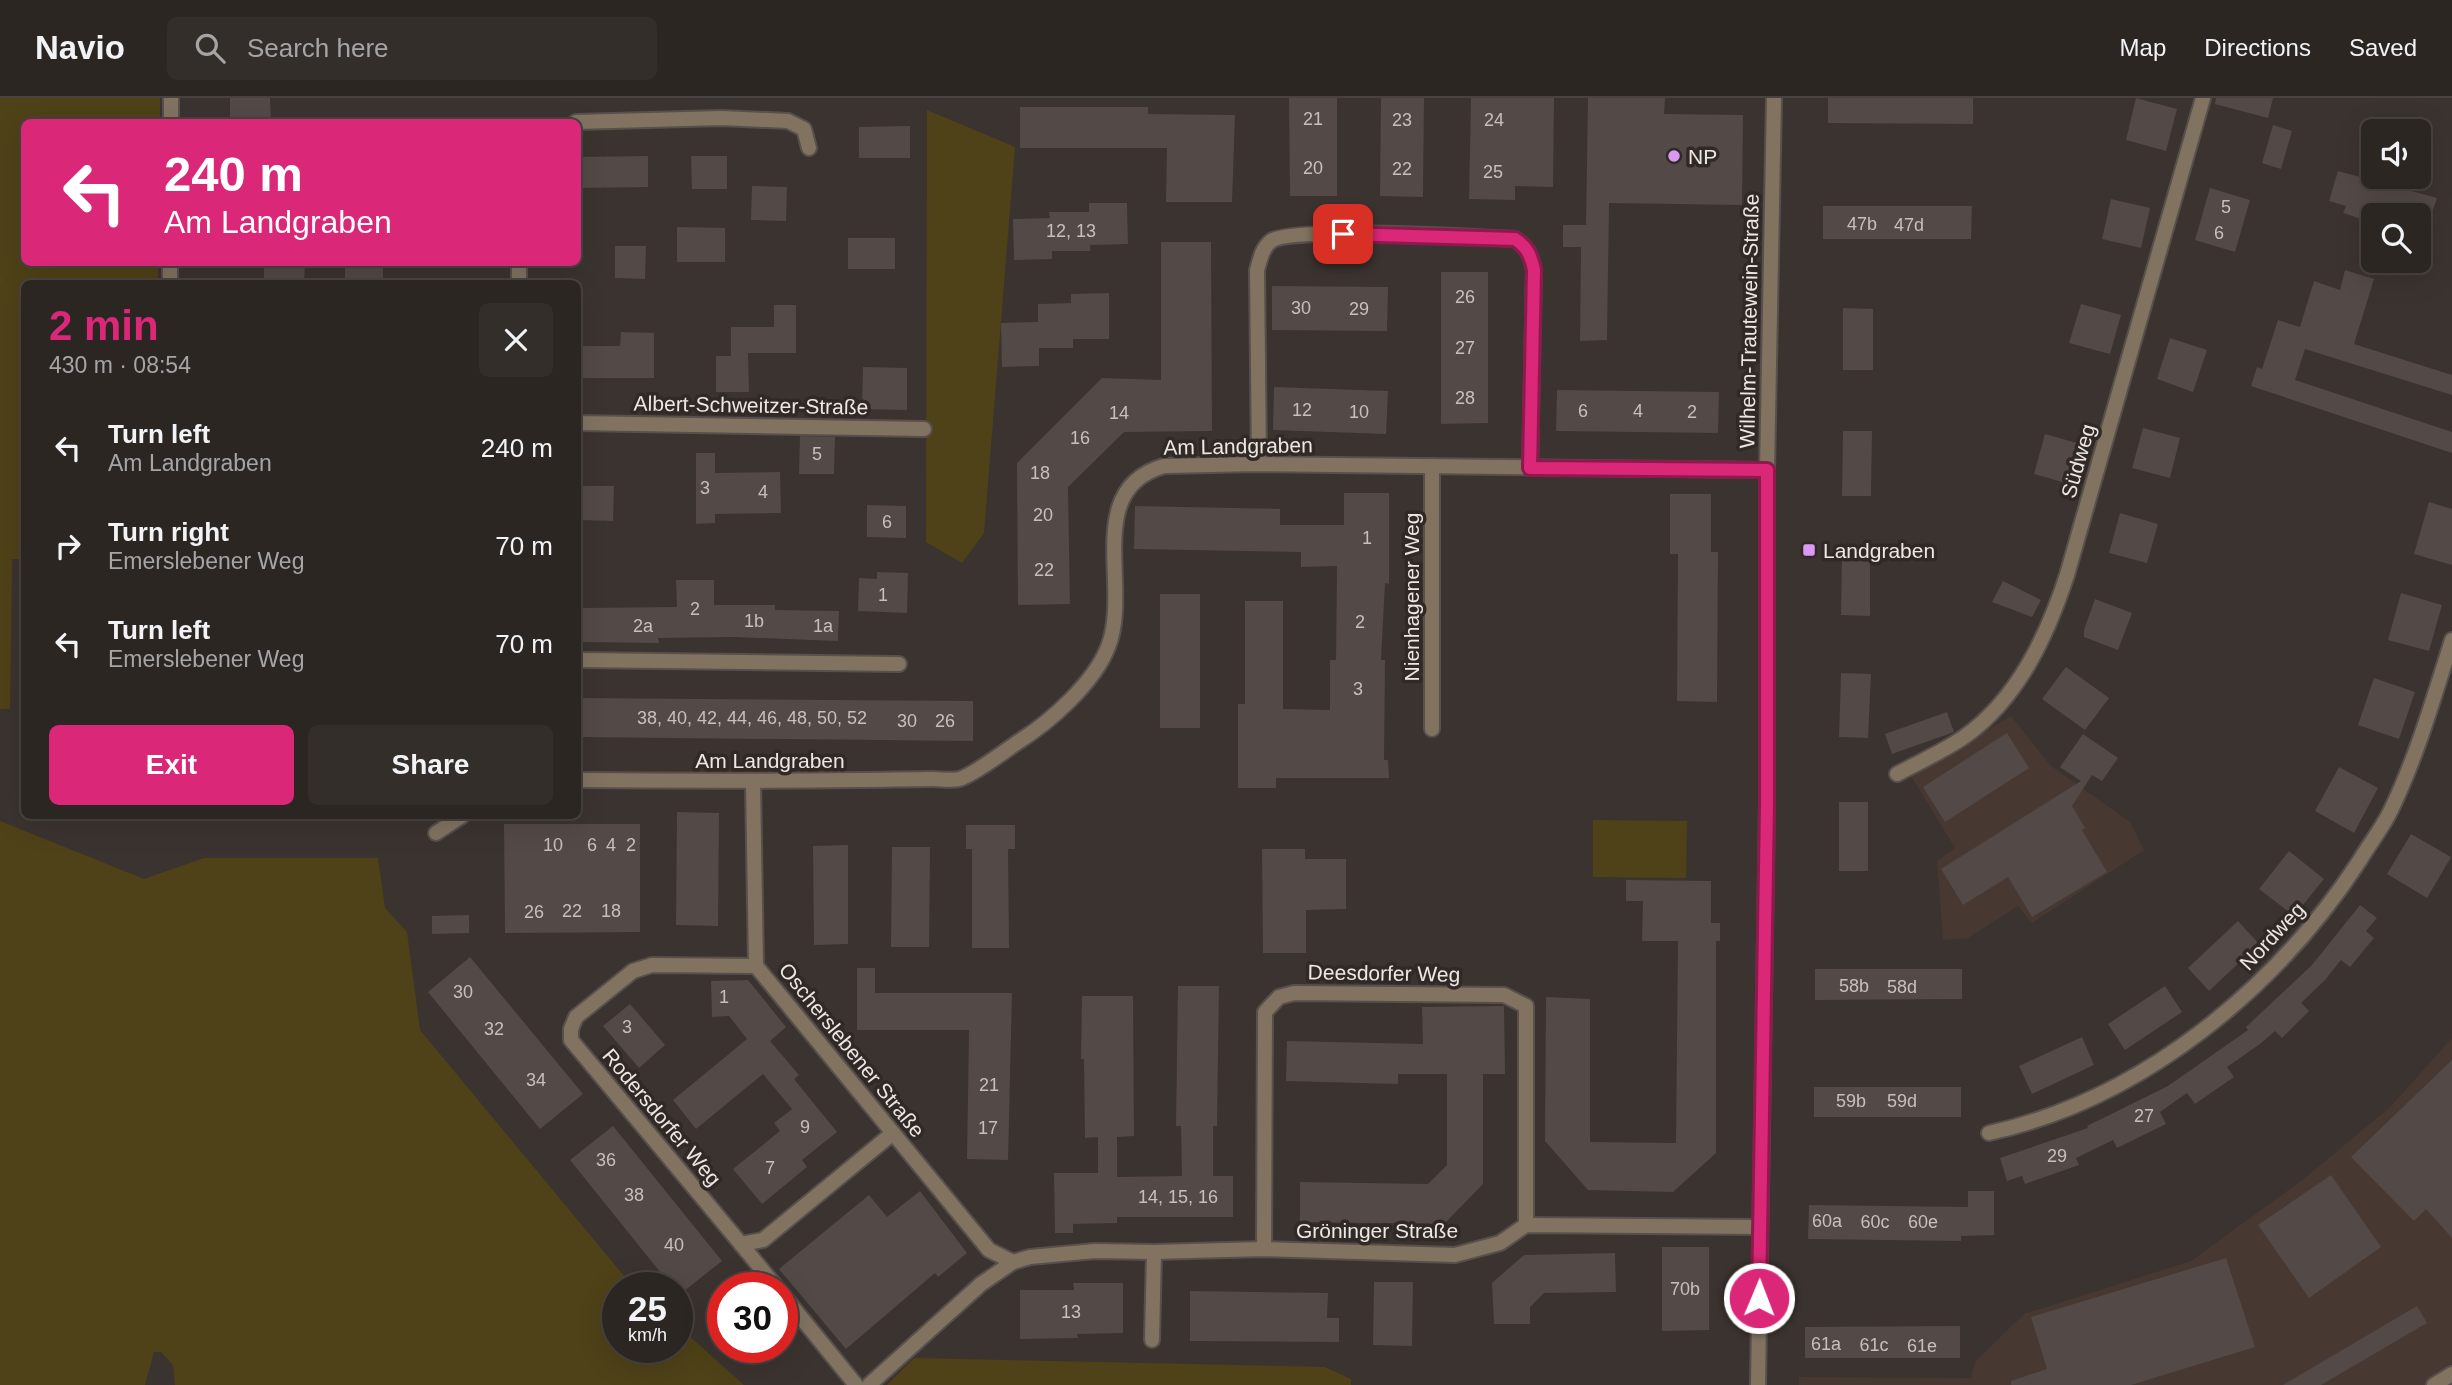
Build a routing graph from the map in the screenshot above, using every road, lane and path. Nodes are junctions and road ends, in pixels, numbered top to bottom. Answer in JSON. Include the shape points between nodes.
{"nodes":[{"id":1,"x":171,"y":98,"type":"edge"},
{"id":2,"x":1774,"y":98,"type":"edge"},
{"id":3,"x":2203,"y":98,"type":"edge"},
{"id":4,"x":170,"y":119,"type":"edge"},
{"id":5,"x":581,"y":122,"type":"edge"},
{"id":6,"x":809,"y":148,"type":"dead end"},
{"id":7,"x":581,"y":423,"type":"edge"},
{"id":8,"x":925,"y":429,"type":"dead end"},
{"id":9,"x":1259,"y":464,"type":"junction"},
{"id":10,"x":1432,"y":466,"type":"junction"},
{"id":11,"x":1530,"y":468,"type":"junction"},
{"id":12,"x":1767,"y":470,"type":"junction"},
{"id":13,"x":2452,"y":640,"type":"edge"},
{"id":14,"x":581,"y":660,"type":"edge"},
{"id":15,"x":899,"y":664,"type":"dead end"},
{"id":16,"x":1432,"y":729,"type":"dead end"},
{"id":17,"x":1897,"y":774,"type":"dead end"},
{"id":18,"x":581,"y":780,"type":"edge"},
{"id":19,"x":752,"y":782,"type":"junction"},
{"id":20,"x":457,"y":819,"type":"edge"},
{"id":21,"x":436,"y":833,"type":"dead end"},
{"id":22,"x":756,"y":966,"type":"junction"},
{"id":23,"x":893,"y":1133,"type":"junction"},
{"id":24,"x":1989,"y":1133,"type":"dead end"},
{"id":25,"x":1525,"y":1225,"type":"junction"},
{"id":26,"x":1760,"y":1227,"type":"junction"},
{"id":27,"x":741,"y":1244,"type":"junction"},
{"id":28,"x":1264,"y":1249,"type":"junction"},
{"id":29,"x":1154,"y":1252,"type":"junction"},
{"id":30,"x":1013,"y":1262,"type":"junction"},
{"id":31,"x":764,"y":1272,"type":"edge"},
{"id":32,"x":798,"y":1314,"type":"edge"},
{"id":33,"x":1152,"y":1340,"type":"dead end"},
{"id":34,"x":2452,"y":1374,"type":"edge"},
{"id":35,"x":856,"y":1385,"type":"edge"},
{"id":36,"x":869,"y":1385,"type":"edge"},
{"id":37,"x":1758,"y":1385,"type":"edge"},
{"id":38,"x":2434,"y":1385,"type":"edge"}],
"edges":[{"from":1,"to":4,"type":"street"},
{"from":2,"to":12,"type":"street","name":"Wilhelm-Trautewein-Straße"},
{"from":3,"to":17,"type":"street","name":"Südweg","via":[[2067,575],[2046,631],[2020,680],[1986,719],[1963,738]]},
{"from":5,"to":6,"type":"street","via":[[788,121],[804,129]]},
{"from":7,"to":8,"type":"street","name":"Albert-Schweitzer-Straße"},
{"from":9,"to":10,"type":"street","name":"Am Landgraben"},
{"from":9,"to":11,"type":"street","via":[[1257,270],[1262,253],[1271,241],[1285,235],[1356,234],[1515,239],[1531,255]]},
{"from":9,"to":19,"type":"street","name":"Am Landgraben","via":[[1164,466],[1150,470],[1126,489],[1115,524],[1115,613],[1107,650],[1070,700],[1027,737],[960,779]]},
{"from":10,"to":11,"type":"street","name":"Am Landgraben"},
{"from":10,"to":16,"type":"street","name":"Nienhagener Weg"},
{"from":11,"to":12,"type":"street","name":"Am Landgraben"},
{"from":12,"to":26,"type":"street","name":"Wilhelm-Trautewein-Straße"},
{"from":13,"to":24,"type":"street","name":"Nordweg","via":[[2391,812],[2333,901],[2267,976],[2212,1023],[2125,1083]]},
{"from":14,"to":15,"type":"street"},
{"from":18,"to":19,"type":"street","name":"Am Landgraben"},
{"from":19,"to":22,"type":"street","name":"Oscherslebener Straße"},
{"from":20,"to":21,"type":"street"},
{"from":22,"to":23,"type":"street","name":"Oscherslebener Straße"},
{"from":22,"to":27,"type":"street","name":"Rodersdorfer Weg","via":[[652,965],[634,971],[576,1017],[571,1029],[571,1040]]},
{"from":23,"to":27,"type":"street","via":[[763,1240]]},
{"from":23,"to":30,"type":"street","name":"Oscherslebener Straße","via":[[989,1250]]},
{"from":25,"to":26,"type":"street"},
{"from":25,"to":28,"type":"street","name":"Gröninger Straße","via":[[1500,1243],[1455,1255]]},
{"from":25,"to":28,"type":"street","name":"Deesdorfer Weg","via":[[1526,1006],[1504,995],[1294,993],[1279,997],[1265,1012]]},
{"from":26,"to":37,"type":"street","name":"Wilhelm-Trautewein-Straße"},
{"from":27,"to":31,"type":"street"},
{"from":28,"to":29,"type":"street","name":"Gröninger Straße"},
{"from":29,"to":30,"type":"street","name":"Gröninger Straße","via":[[1095,1251]]},
{"from":29,"to":33,"type":"street"},
{"from":30,"to":36,"type":"street","name":"Gröninger Straße","via":[[981,1284]]},
{"from":32,"to":35,"type":"street"},
{"from":34,"to":38,"type":"street"}]}
